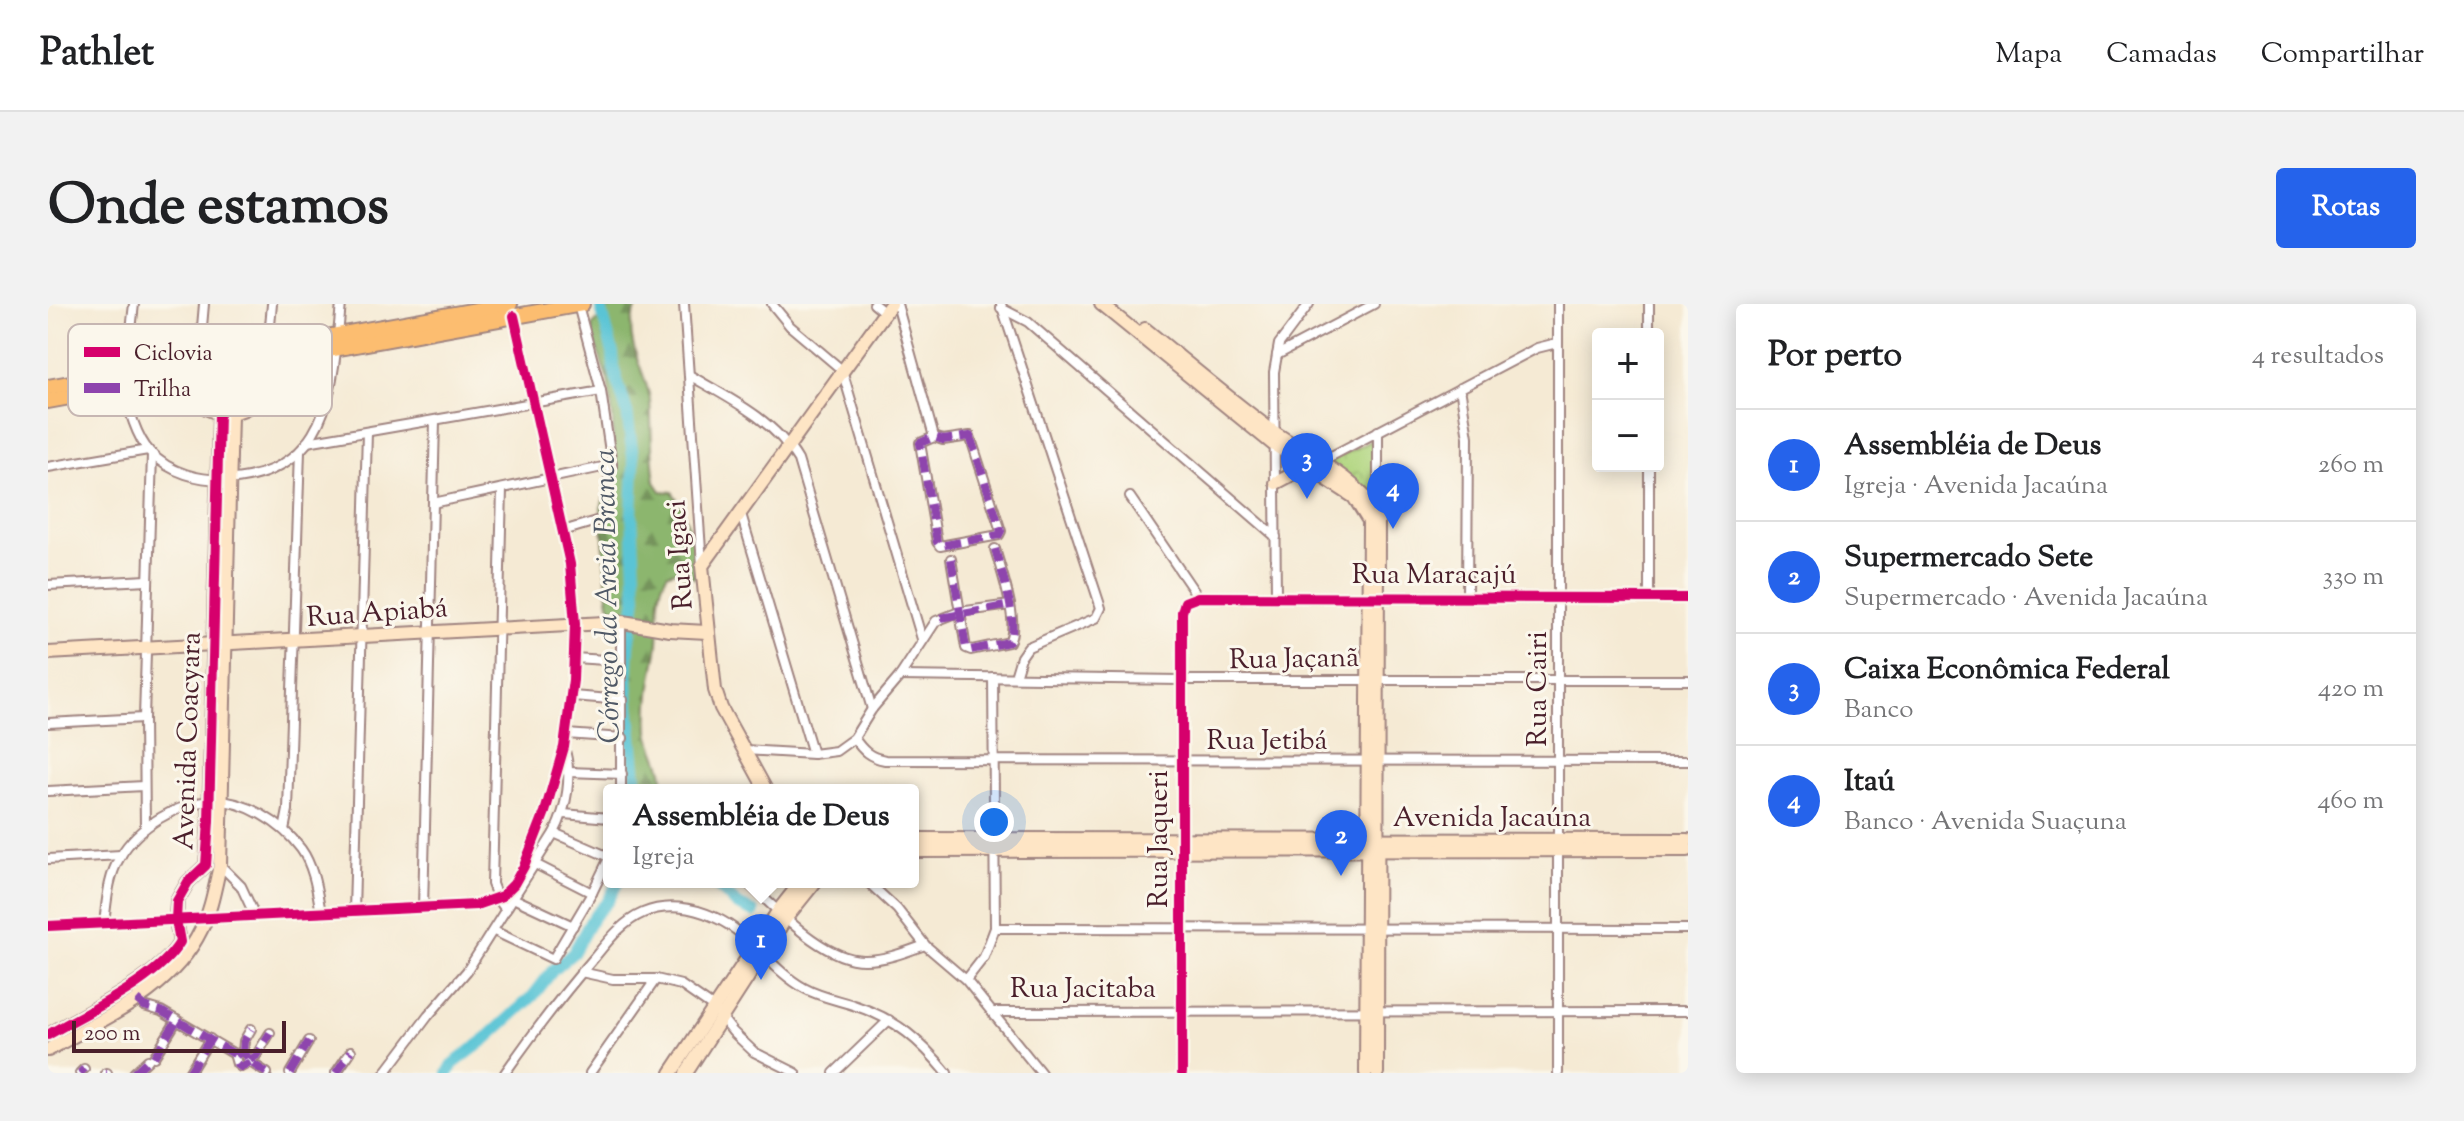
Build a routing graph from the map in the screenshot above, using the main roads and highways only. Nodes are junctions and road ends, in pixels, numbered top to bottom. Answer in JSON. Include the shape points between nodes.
{"nodes":[{"id":1,"x":579,"y":304,"type":"edge"},
{"id":2,"x":512,"y":310,"type":"edge"},
{"id":3,"x":338,"y":335,"type":"junction"},
{"id":4,"x":332,"y":337,"type":"edge"},
{"id":5,"x":332,"y":351,"type":"edge"},
{"id":6,"x":336,"y":351,"type":"junction"},
{"id":7,"x":68,"y":383,"type":"edge"},
{"id":8,"x":48,"y":387,"type":"edge"},
{"id":9,"x":68,"y":398,"type":"edge"},
{"id":10,"x":48,"y":401,"type":"edge"}],
"edges":[{"from":1,"to":2,"type":"main road"},
{"from":2,"to":3,"type":"main road"},
{"from":2,"to":6,"type":"main road"},
{"from":3,"to":4,"type":"main road"},
{"from":3,"to":6,"type":"main road"},
{"from":5,"to":6,"type":"main road"},
{"from":7,"to":8,"type":"main road"},
{"from":9,"to":10,"type":"main road"}]}
